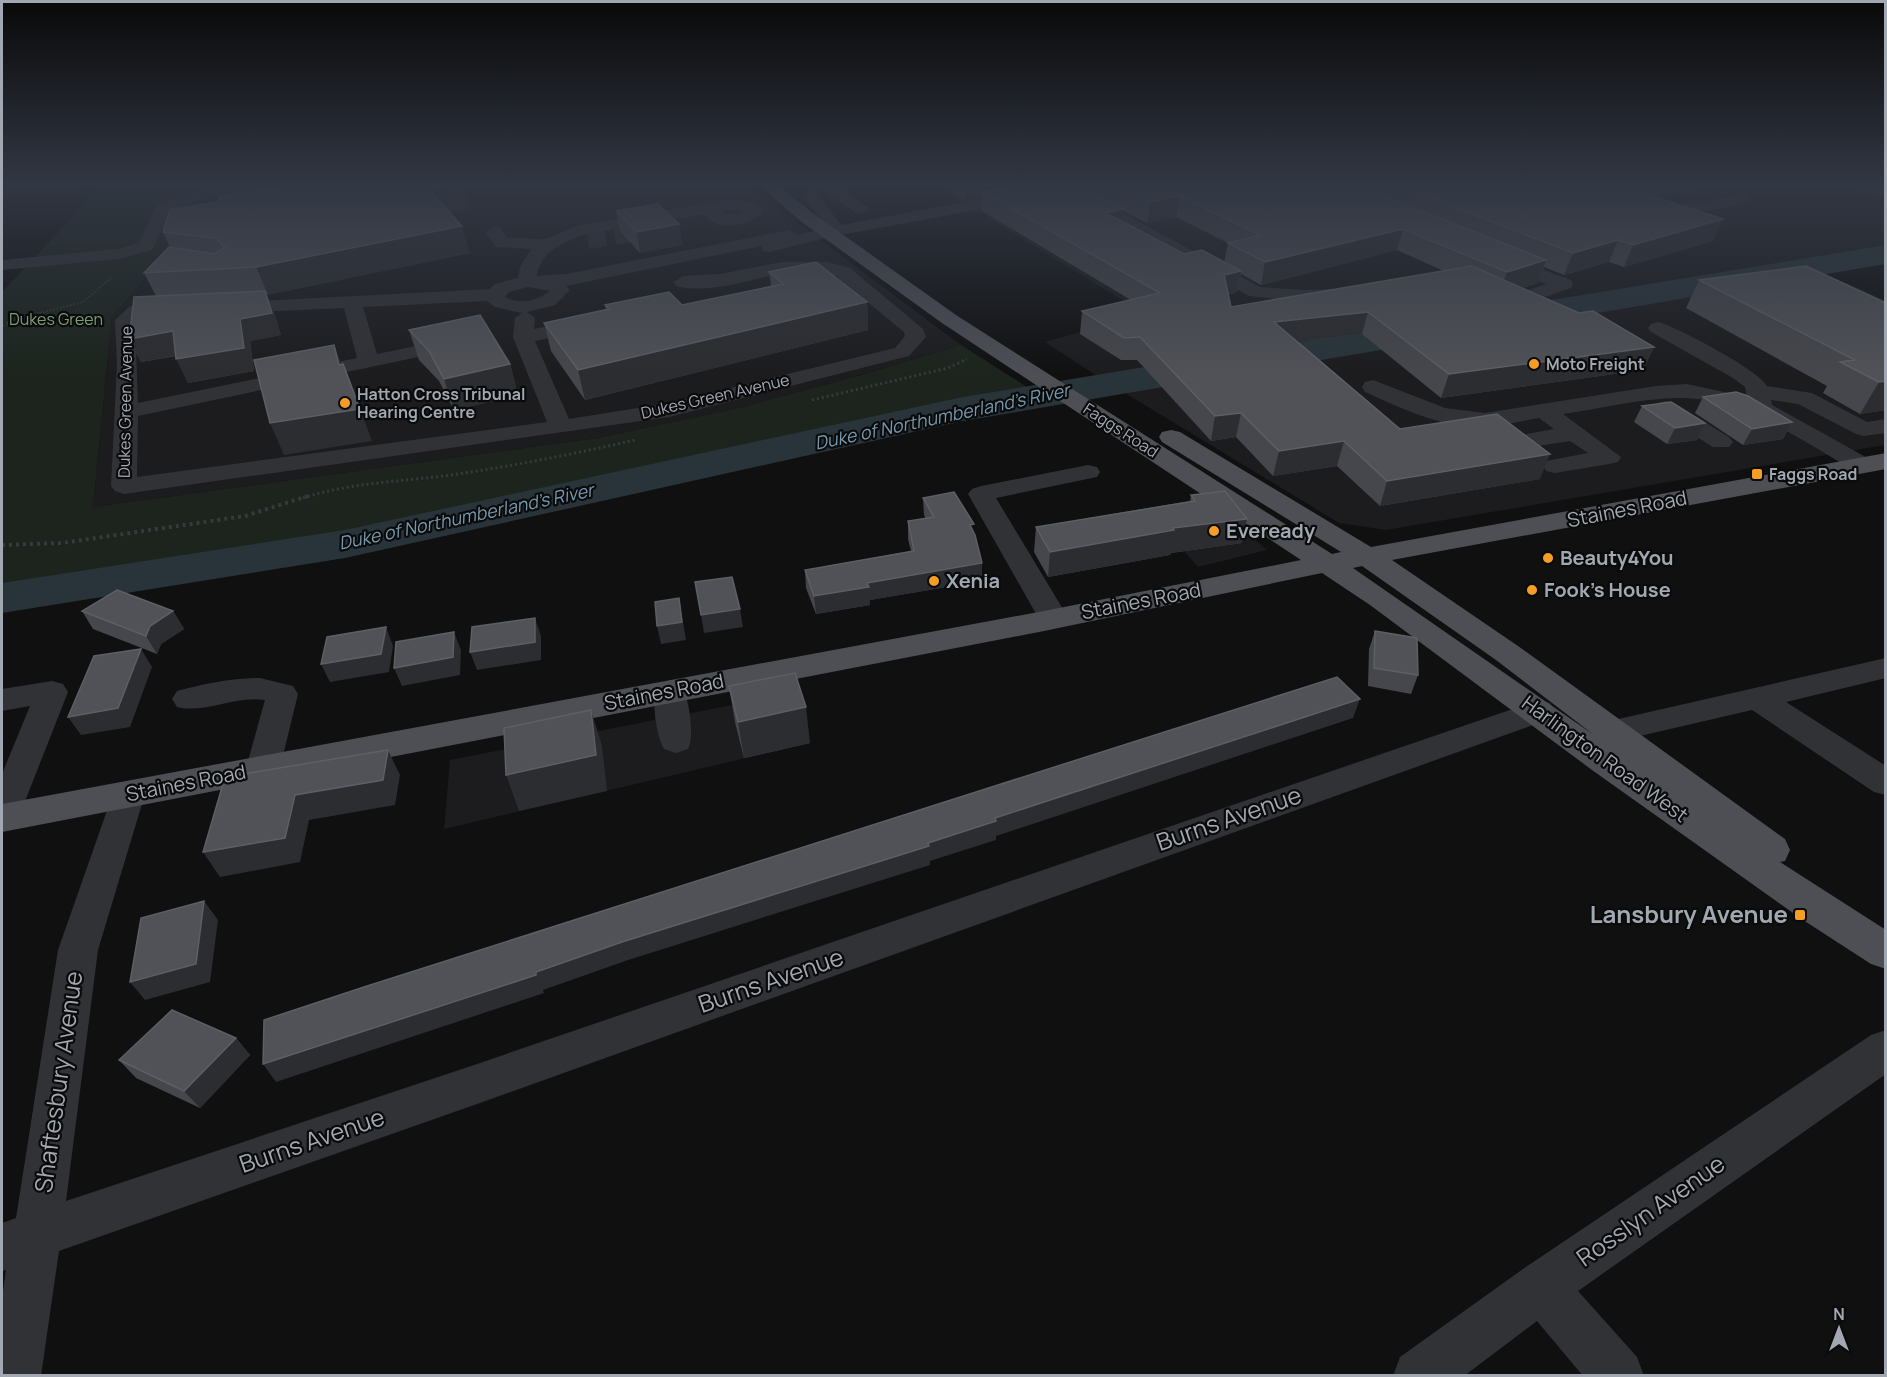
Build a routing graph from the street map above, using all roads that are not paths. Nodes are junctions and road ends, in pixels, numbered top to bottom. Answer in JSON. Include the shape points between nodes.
{"nodes":[{"id":1,"x":145,"y":246,"type":"edge"},
{"id":2,"x":547,"y":246,"type":"edge"},
{"id":3,"x":734,"y":246,"type":"edge"},
{"id":4,"x":775,"y":246,"type":"edge"},
{"id":5,"x":864,"y":246,"type":"edge"},
{"id":6,"x":1172,"y":246,"type":"edge"},
{"id":7,"x":2,"y":265,"type":"edge"},
{"id":8,"x":668,"y":267,"type":"junction"},
{"id":9,"x":1576,"y":274,"type":"edge"},
{"id":10,"x":683,"y":282,"type":"junction"},
{"id":11,"x":544,"y":286,"type":"junction"},
{"id":12,"x":154,"y":290,"type":"edge"},
{"id":13,"x":1360,"y":291,"type":"edge"},
{"id":14,"x":495,"y":295,"type":"junction"},
{"id":15,"x":1529,"y":296,"type":"edge"},
{"id":16,"x":956,"y":299,"type":"dead end"},
{"id":17,"x":352,"y":302,"type":"junction"},
{"id":18,"x":529,"y":306,"type":"junction"},
{"id":19,"x":136,"y":311,"type":"junction"},
{"id":20,"x":876,"y":314,"type":"dead end"},
{"id":21,"x":605,"y":320,"type":"edge"},
{"id":22,"x":1658,"y":328,"type":"dead end"},
{"id":23,"x":523,"y":337,"type":"junction"},
{"id":24,"x":416,"y":352,"type":"edge"},
{"id":25,"x":369,"y":361,"type":"junction"},
{"id":26,"x":1373,"y":387,"type":"dead end"},
{"id":27,"x":1645,"y":394,"type":"junction"},
{"id":28,"x":1760,"y":401,"type":"junction"},
{"id":29,"x":1543,"y":411,"type":"junction"},
{"id":30,"x":126,"y":412,"type":"junction"},
{"id":31,"x":1130,"y":424,"type":"junction"},
{"id":32,"x":1886,"y":426,"type":"edge"},
{"id":33,"x":561,"y":427,"type":"junction"},
{"id":34,"x":1575,"y":433,"type":"junction"},
{"id":35,"x":1721,"y":442,"type":"dead end"},
{"id":36,"x":1513,"y":443,"type":"edge"},
{"id":37,"x":1874,"y":463,"type":"edge"},
{"id":38,"x":1555,"y":466,"type":"dead end"},
{"id":39,"x":1088,"y":472,"type":"dead end"},
{"id":40,"x":1368,"y":556,"type":"junction"},
{"id":41,"x":1325,"y":564,"type":"junction"},
{"id":42,"x":1054,"y":619,"type":"junction"},
{"id":43,"x":1886,"y":668,"type":"edge"},
{"id":44,"x":670,"y":691,"type":"junction"},
{"id":45,"x":1757,"y":698,"type":"junction"},
{"id":46,"x":188,"y":699,"type":"dead end"},
{"id":47,"x":2,"y":700,"type":"edge"},
{"id":48,"x":1539,"y":711,"type":"junction"},
{"id":49,"x":1614,"y":731,"type":"junction"},
{"id":50,"x":676,"y":741,"type":"dead end"},
{"id":51,"x":263,"y":768,"type":"junction"},
{"id":52,"x":1886,"y":783,"type":"edge"},
{"id":53,"x":128,"y":794,"type":"junction"},
{"id":54,"x":2,"y":816,"type":"edge"},
{"id":55,"x":1886,"y":950,"type":"edge"},
{"id":56,"x":1886,"y":1049,"type":"edge"},
{"id":57,"x":19,"y":1241,"type":"edge"},
{"id":58,"x":1541,"y":1287,"type":"junction"},
{"id":59,"x":14,"y":1376,"type":"edge"},
{"id":60,"x":1419,"y":1376,"type":"edge"},
{"id":61,"x":1617,"y":1376,"type":"edge"}],
"edges":[{"from":1,"to":7,"type":"street","via":[[118,254]]},
{"from":2,"to":11,"type":"street","via":[[529,267]]},
{"from":3,"to":11,"type":"street"},
{"from":4,"to":8,"type":"street"},
{"from":5,"to":31,"type":"main road","name":"Faggs Road","via":[[892,278],[993,348]]},
{"from":6,"to":13,"type":"street","via":[[1256,292],[1303,296]]},
{"from":8,"to":10,"type":"street"},
{"from":8,"to":11,"type":"street","via":[[577,286]]},
{"from":9,"to":15,"type":"street","via":[[1494,249],[1564,284]]},
{"from":10,"to":20,"type":"street","via":[[697,300],[799,278],[829,276]]},
{"from":10,"to":33,"type":"street","name":"Dukes Green Avenue","via":[[720,280],[802,265],[834,268],[913,329],[916,337],[902,352],[669,410]]},
{"from":11,"to":14,"type":"street","via":[[502,288]]},
{"from":11,"to":18,"type":"street","via":[[547,301]]},
{"from":12,"to":19,"type":"street"},
{"from":14,"to":17,"type":"street","name":"Dukes Green Avenue"},
{"from":14,"to":18,"type":"street","via":[[495,299],[507,305]]},
{"from":16,"to":31,"type":"main road","name":"Faggs Road"},
{"from":17,"to":19,"type":"street","name":"Dukes Green Avenue"},
{"from":17,"to":25,"type":"street"},
{"from":18,"to":23,"type":"street"},
{"from":19,"to":30,"type":"street","name":"Dukes Green Avenue","via":[[125,320]]},
{"from":21,"to":23,"type":"street"},
{"from":22,"to":28,"type":"street","via":[[1741,373],[1755,384]]},
{"from":23,"to":33,"type":"street"},
{"from":24,"to":25,"type":"street"},
{"from":25,"to":30,"type":"street"},
{"from":26,"to":29,"type":"street","via":[[1438,416],[1461,420]]},
{"from":27,"to":28,"type":"street","via":[[1687,391]]},
{"from":27,"to":29,"type":"street"},
{"from":27,"to":35,"type":"street"},
{"from":28,"to":32,"type":"street","via":[[1804,398],[1864,429]]},
{"from":28,"to":37,"type":"street"},
{"from":29,"to":34,"type":"street"},
{"from":30,"to":33,"type":"street","name":"Dukes Green Avenue","via":[[124,486]]},
{"from":31,"to":40,"type":"main road","name":"Faggs Road"},
{"from":31,"to":41,"type":"main road","name":"Faggs Road"},
{"from":34,"to":36,"type":"street"},
{"from":34,"to":38,"type":"street","via":[[1609,457]]},
{"from":37,"to":40,"type":"main road","name":"Staines Road"},
{"from":39,"to":42,"type":"street","via":[[981,494]]},
{"from":40,"to":41,"type":"main road","name":"Staines Road"},
{"from":40,"to":49,"type":"main road","name":"Harlington Road West"},
{"from":41,"to":42,"type":"main road","name":"Staines Road"},
{"from":41,"to":48,"type":"main road","name":"Harlington Road West"},
{"from":42,"to":44,"type":"main road","name":"Staines Road"},
{"from":43,"to":45,"type":"street"},
{"from":44,"to":50,"type":"street"},
{"from":44,"to":51,"type":"main road","name":"Staines Road"},
{"from":45,"to":49,"type":"street"},
{"from":45,"to":52,"type":"street"},
{"from":46,"to":51,"type":"street","via":[[248,688],[269,688],[282,694]]},
{"from":47,"to":54,"type":"street","via":[[52,692]]},
{"from":48,"to":55,"type":"main road","name":"Harlington Road West","via":[[1786,886]]},
{"from":48,"to":57,"type":"street","name":"Burns Avenue"},
{"from":49,"to":55,"type":"main road","name":"Harlington Road West","via":[[1829,894]]},
{"from":51,"to":53,"type":"main road","name":"Staines Road"},
{"from":53,"to":54,"type":"main road","name":"Staines Road"},
{"from":53,"to":57,"type":"street","name":"Shaftesbury Avenue","via":[[78,950],[56,1124]]},
{"from":56,"to":58,"type":"street","name":"Rosslyn Avenue"},
{"from":57,"to":59,"type":"street","name":"Shaftesbury Avenue"},
{"from":58,"to":60,"type":"street","name":"Rosslyn Avenue"},
{"from":58,"to":61,"type":"street"}]}
